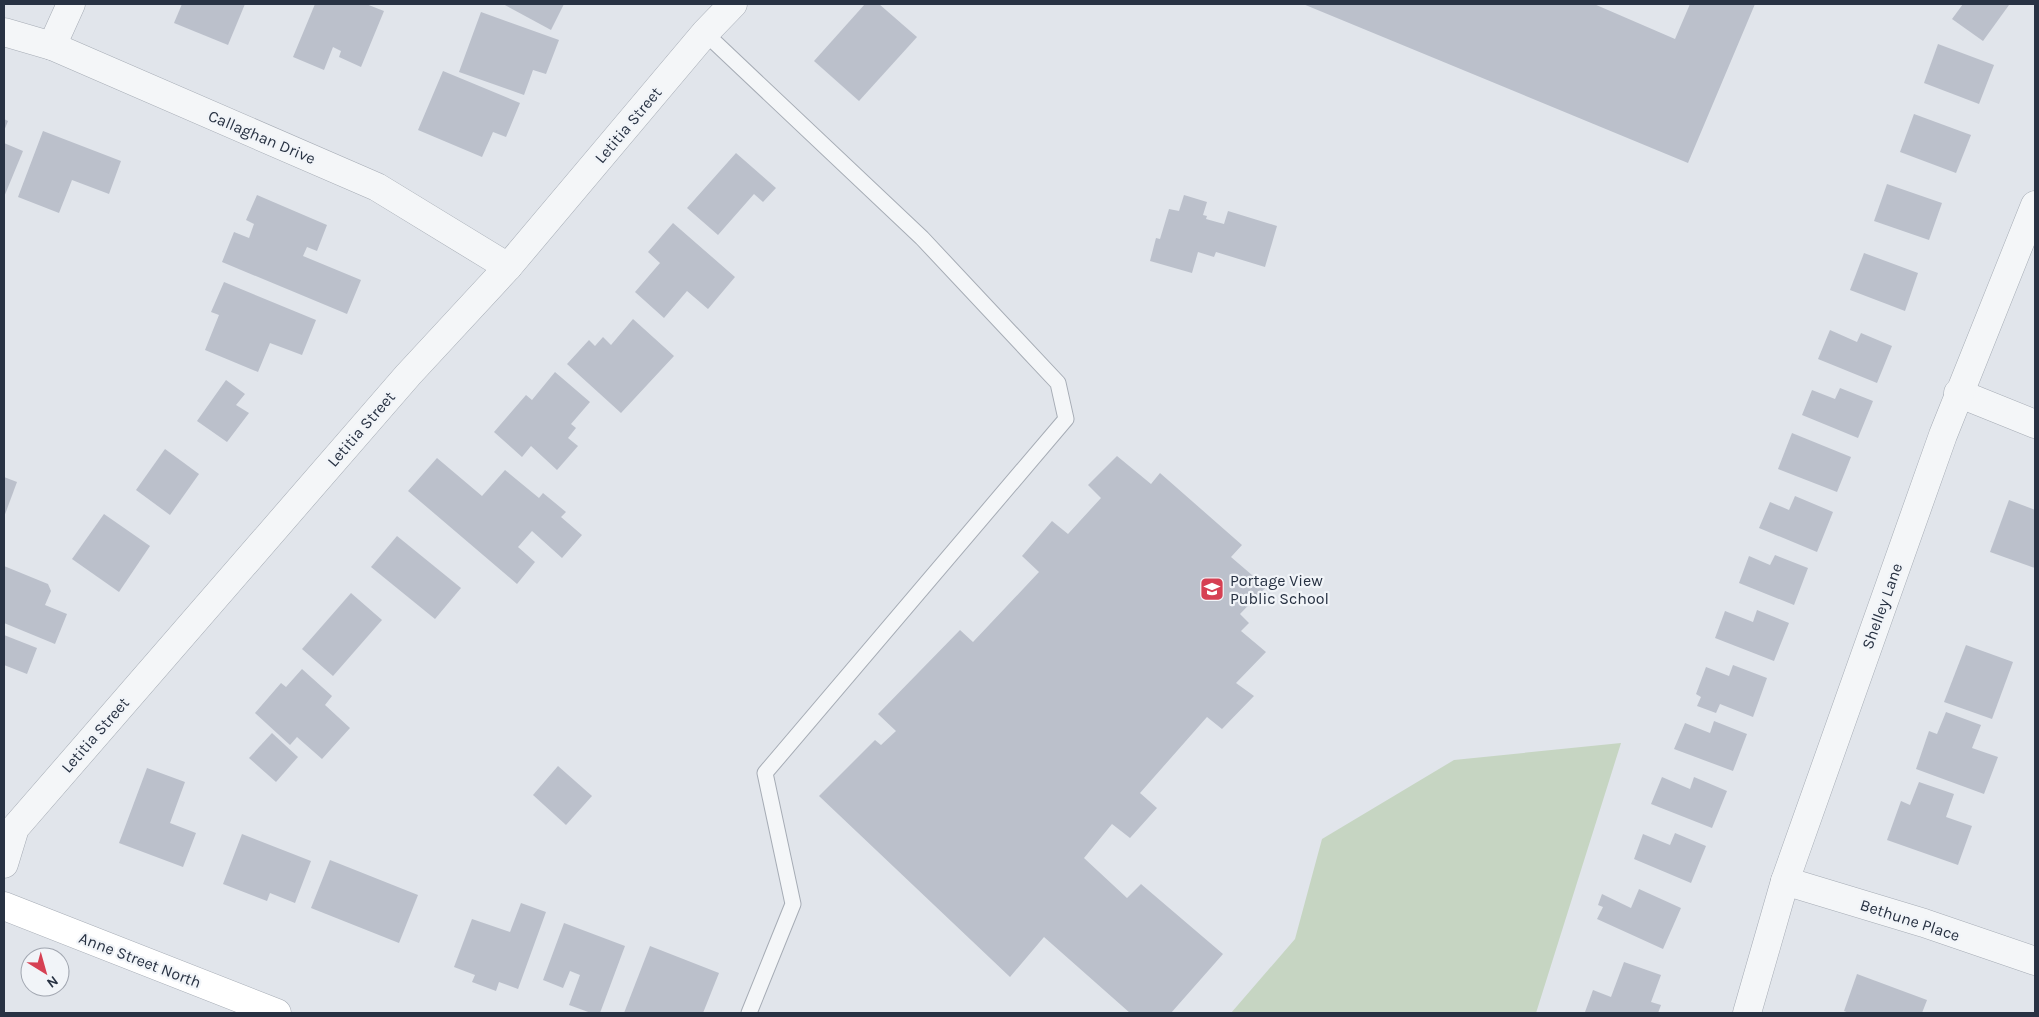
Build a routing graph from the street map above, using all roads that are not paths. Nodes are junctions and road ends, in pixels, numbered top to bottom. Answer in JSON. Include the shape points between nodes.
{"nodes":[{"id":1,"x":71,"y":4,"type":"edge"},
{"id":2,"x":733,"y":4,"type":"edge"},
{"id":3,"x":4,"y":32,"type":"edge"},
{"id":4,"x":705,"y":33,"type":"junction"},
{"id":5,"x":52,"y":46,"type":"junction"},
{"id":6,"x":2035,"y":205,"type":"edge"},
{"id":7,"x":508,"y":267,"type":"junction"},
{"id":8,"x":1958,"y":393,"type":"junction"},
{"id":9,"x":2035,"y":424,"type":"edge"},
{"id":10,"x":4,"y":864,"type":"edge"},
{"id":11,"x":1785,"y":881,"type":"junction"},
{"id":12,"x":4,"y":906,"type":"edge"},
{"id":13,"x":2035,"y":961,"type":"edge"},
{"id":14,"x":277,"y":1013,"type":"edge"},
{"id":15,"x":749,"y":1013,"type":"edge"},
{"id":16,"x":1747,"y":1013,"type":"edge"}],
"edges":[{"from":1,"to":5,"type":"street"},
{"from":2,"to":4,"type":"street","name":"Letitia Street"},
{"from":3,"to":5,"type":"street","name":"Callaghan Drive"},
{"from":4,"to":7,"type":"street","name":"Letitia Street"},
{"from":4,"to":15,"type":"lane","via":[[922,238],[1058,383],[1066,419],[765,772],[793,904]]},
{"from":5,"to":7,"type":"street","name":"Callaghan Drive","via":[[378,187]]},
{"from":6,"to":8,"type":"street","name":"Shelley Lane"},
{"from":7,"to":10,"type":"street","name":"Letitia Street","via":[[401,383],[15,828]]},
{"from":8,"to":9,"type":"street"},
{"from":8,"to":11,"type":"street","name":"Shelley Lane"},
{"from":11,"to":13,"type":"street","name":"Bethune Place"},
{"from":11,"to":16,"type":"street","name":"Shelley Lane"},
{"from":12,"to":14,"type":"street","name":"Anne Street North"}]}
